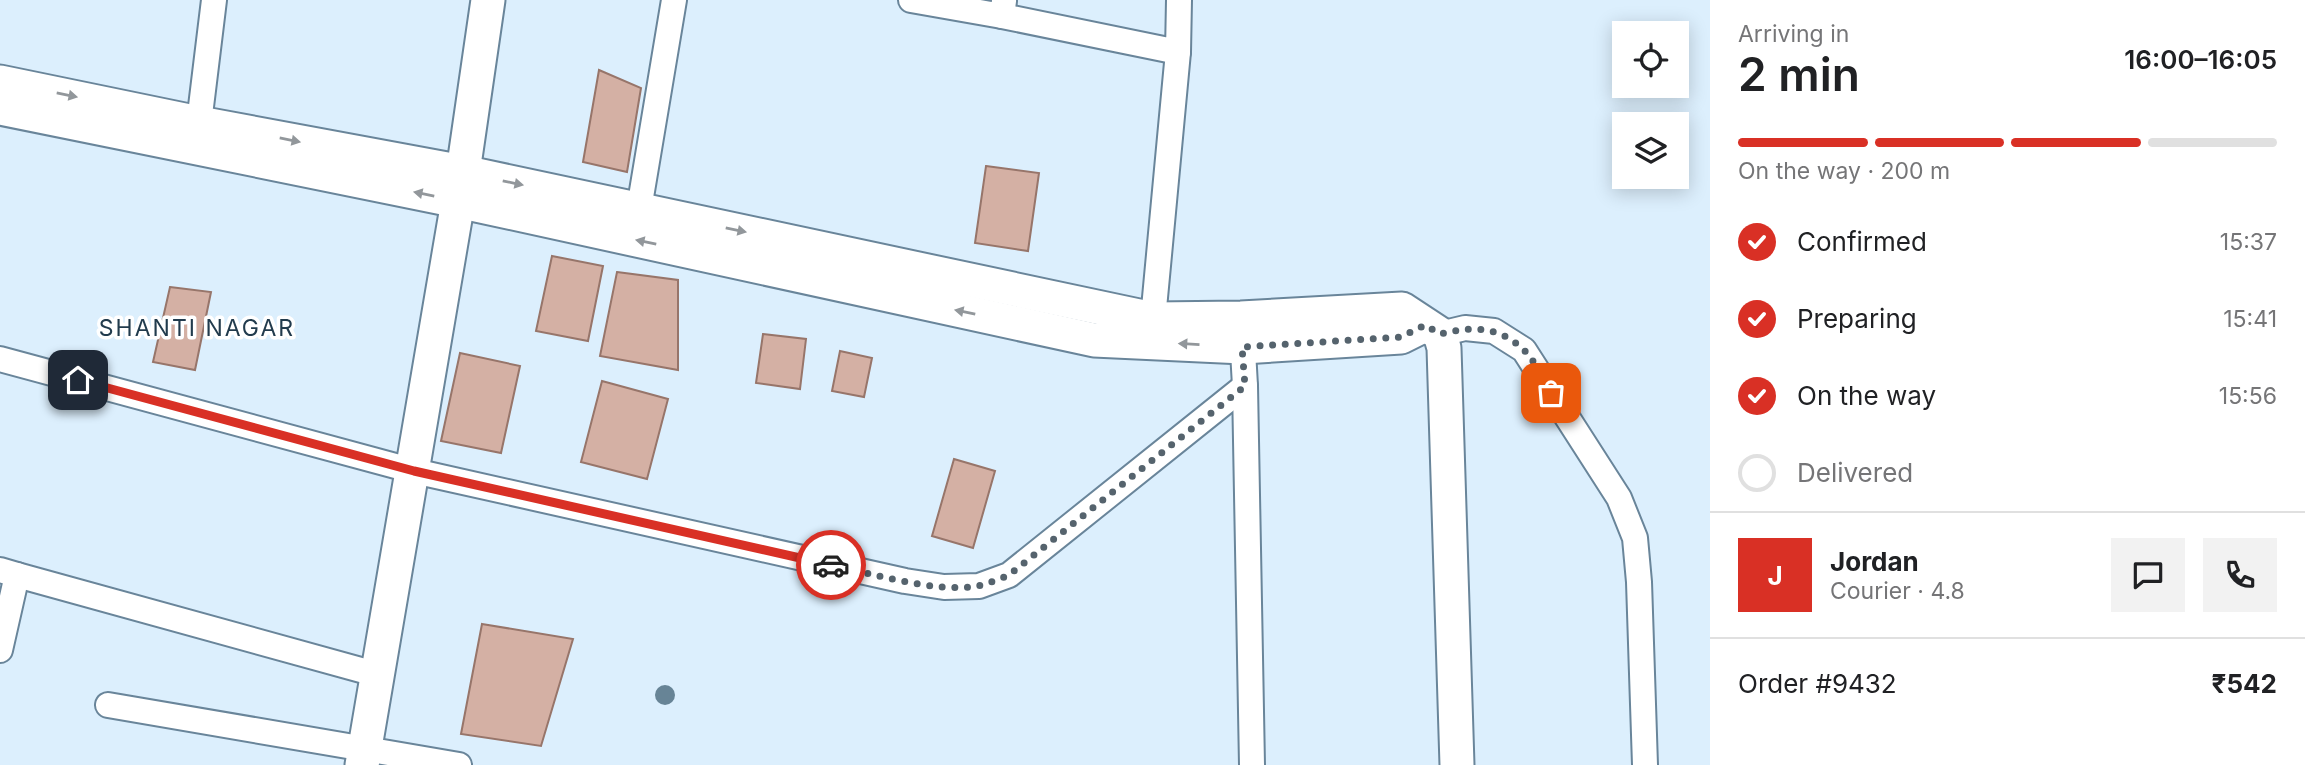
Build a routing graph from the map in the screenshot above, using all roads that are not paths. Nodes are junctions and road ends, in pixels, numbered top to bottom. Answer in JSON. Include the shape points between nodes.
{"nodes":[{"id":1,"x":214,"y":0,"type":"edge"},
{"id":2,"x":488,"y":0,"type":"edge"},
{"id":3,"x":674,"y":0,"type":"edge"},
{"id":4,"x":911,"y":0,"type":"edge"},
{"id":5,"x":1179,"y":0,"type":"edge"},
{"id":6,"x":1003,"y":8,"type":"edge"},
{"id":7,"x":1178,"y":52,"type":"junction"},
{"id":8,"x":0,"y":82,"type":"edge"},
{"id":9,"x":0,"y":108,"type":"edge"},
{"id":10,"x":199,"y":123,"type":"junction"},
{"id":11,"x":461,"y":186,"type":"junction"},
{"id":12,"x":639,"y":209,"type":"junction"},
{"id":13,"x":1153,"y":319,"type":"junction"},
{"id":14,"x":1433,"y":330,"type":"junction"},
{"id":15,"x":1242,"y":332,"type":"junction"},
{"id":16,"x":0,"y":359,"type":"edge"},
{"id":17,"x":1245,"y":386,"type":"junction"},
{"id":18,"x":414,"y":471,"type":"junction"},
{"id":19,"x":9,"y":572,"type":"edge"},
{"id":20,"x":0,"y":650,"type":"edge"},
{"id":21,"x":379,"y":676,"type":"junction"},
{"id":22,"x":108,"y":705,"type":"dead end"},
{"id":23,"x":364,"y":756,"type":"edge"},
{"id":24,"x":458,"y":765,"type":"edge"},
{"id":25,"x":1252,"y":765,"type":"edge"},
{"id":26,"x":1457,"y":765,"type":"edge"},
{"id":27,"x":1644,"y":765,"type":"edge"}],
"edges":[{"from":1,"to":10,"type":"street"},
{"from":2,"to":11,"type":"street"},
{"from":3,"to":12,"type":"street"},
{"from":4,"to":6,"type":"street"},
{"from":5,"to":7,"type":"street"},
{"from":6,"to":7,"type":"street"},
{"from":7,"to":13,"type":"street"},
{"from":8,"to":10,"type":"street","one_way":true},
{"from":11,"to":9,"type":"street","one_way":true},
{"from":10,"to":11,"type":"street","one_way":true},
{"from":11,"to":12,"type":"street","one_way":true},
{"from":15,"to":11,"type":"street","one_way":true,"via":[[1094,340]]},
{"from":11,"to":18,"type":"street"},
{"from":12,"to":13,"type":"street","one_way":true},
{"from":13,"to":15,"type":"street"},
{"from":14,"to":15,"type":"street","via":[[1402,309]]},
{"from":14,"to":26,"type":"street","via":[[1444,348]]},
{"from":14,"to":27,"type":"street","via":[[1494,331],[1524,351],[1619,498],[1635,538]]},
{"from":15,"to":17,"type":"street"},
{"from":16,"to":18,"type":"street"},
{"from":17,"to":18,"type":"street","via":[[1009,575],[979,586],[905,581]]},
{"from":17,"to":25,"type":"street"},
{"from":18,"to":21,"type":"street"},
{"from":19,"to":20,"type":"street"},
{"from":19,"to":21,"type":"street"},
{"from":21,"to":23,"type":"street"},
{"from":22,"to":23,"type":"street"},
{"from":23,"to":24,"type":"street"}]}
